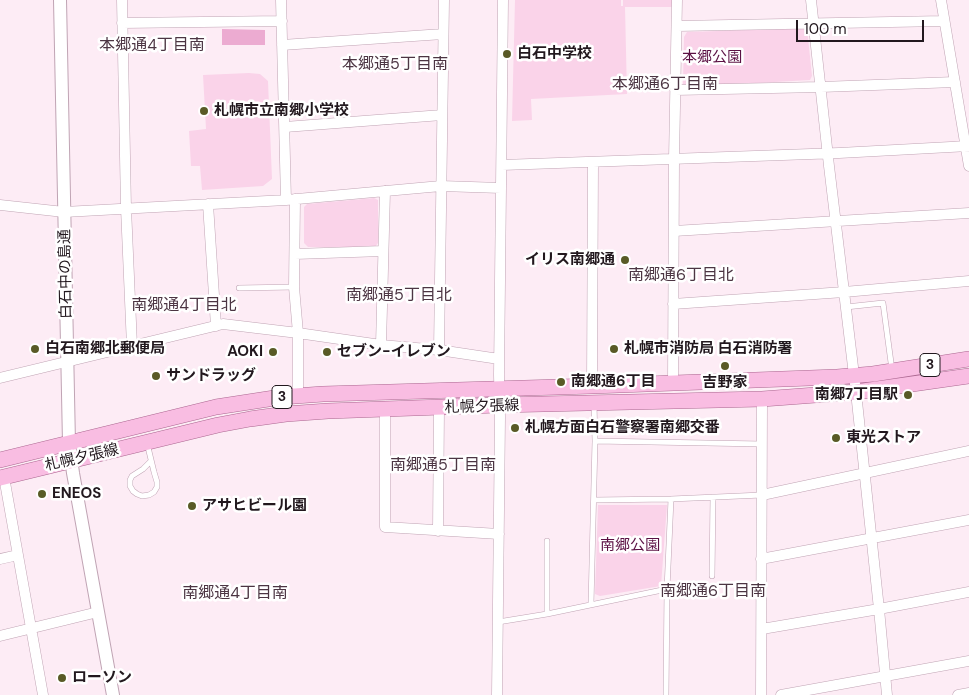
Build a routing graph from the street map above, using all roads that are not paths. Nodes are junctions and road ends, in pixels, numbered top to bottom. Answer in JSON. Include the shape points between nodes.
{"nodes":[{"id":1,"x":60,"y":0,"type":"edge"},
{"id":2,"x":122,"y":0,"type":"edge"},
{"id":3,"x":281,"y":0,"type":"edge"},
{"id":4,"x":444,"y":0,"type":"edge"},
{"id":5,"x":503,"y":0,"type":"edge"},
{"id":6,"x":677,"y":0,"type":"edge"},
{"id":7,"x":811,"y":0,"type":"edge"},
{"id":8,"x":940,"y":0,"type":"edge"},
{"id":9,"x":282,"y":21,"type":"junction"},
{"id":10,"x":944,"y":21,"type":"junction"},
{"id":11,"x":122,"y":23,"type":"junction"},
{"id":12,"x":814,"y":24,"type":"junction"},
{"id":13,"x":677,"y":26,"type":"junction"},
{"id":14,"x":443,"y":34,"type":"junction"},
{"id":15,"x":282,"y":45,"type":"junction"},
{"id":16,"x":955,"y":82,"type":"junction"},
{"id":17,"x":821,"y":88,"type":"junction"},
{"id":18,"x":675,"y":90,"type":"junction"},
{"id":19,"x":442,"y":115,"type":"junction"},
{"id":20,"x":284,"y":127,"type":"junction"},
{"id":21,"x":967,"y":146,"type":"edge"},
{"id":22,"x":828,"y":153,"type":"junction"},
{"id":23,"x":674,"y":159,"type":"junction"},
{"id":24,"x":593,"y":162,"type":"junction"},
{"id":25,"x":502,"y":165,"type":"junction"},
{"id":26,"x":969,"y":166,"type":"edge"},
{"id":27,"x":441,"y":186,"type":"junction"},
{"id":28,"x":501,"y":188,"type":"junction"},
{"id":29,"x":385,"y":191,"type":"junction"},
{"id":30,"x":291,"y":200,"type":"junction"},
{"id":31,"x":208,"y":204,"type":"junction"},
{"id":32,"x":0,"y":205,"type":"edge"},
{"id":33,"x":126,"y":208,"type":"junction"},
{"id":34,"x":64,"y":212,"type":"junction"},
{"id":35,"x":969,"y":213,"type":"edge"},
{"id":36,"x":836,"y":220,"type":"junction"},
{"id":37,"x":674,"y":232,"type":"junction"},
{"id":38,"x":383,"y":252,"type":"junction"},
{"id":39,"x":295,"y":254,"type":"junction"},
{"id":40,"x":969,"y":281,"type":"edge"},
{"id":41,"x":294,"y":287,"type":"junction"},
{"id":42,"x":239,"y":288,"type":"dead end"},
{"id":43,"x":844,"y":292,"type":"junction"},
{"id":44,"x":673,"y":304,"type":"junction"},
{"id":45,"x":846,"y":307,"type":"junction"},
{"id":46,"x":216,"y":326,"type":"junction"},
{"id":47,"x":298,"y":333,"type":"junction"},
{"id":48,"x":381,"y":345,"type":"junction"},
{"id":49,"x":132,"y":346,"type":"junction"},
{"id":50,"x":439,"y":350,"type":"junction"},
{"id":51,"x":499,"y":359,"type":"junction"},
{"id":52,"x":969,"y":359,"type":"edge"},
{"id":53,"x":68,"y":362,"type":"junction"},
{"id":54,"x":892,"y":371,"type":"junction"},
{"id":55,"x":855,"y":376,"type":"junction"},
{"id":56,"x":969,"y":376,"type":"edge"},
{"id":57,"x":0,"y":378,"type":"edge"},
{"id":58,"x":673,"y":383,"type":"junction"},
{"id":59,"x":592,"y":386,"type":"junction"},
{"id":60,"x":500,"y":389,"type":"junction"},
{"id":61,"x":856,"y":392,"type":"junction"},
{"id":62,"x":298,"y":395,"type":"junction"},
{"id":63,"x":762,"y":399,"type":"junction"},
{"id":64,"x":594,"y":404,"type":"junction"},
{"id":65,"x":499,"y":405,"type":"junction"},
{"id":66,"x":439,"y":408,"type":"junction"},
{"id":67,"x":385,"y":409,"type":"junction"},
{"id":68,"x":595,"y":441,"type":"junction"},
{"id":69,"x":70,"y":443,"type":"junction"},
{"id":70,"x":147,"y":443,"type":"junction"},
{"id":71,"x":762,"y":444,"type":"junction"},
{"id":72,"x":969,"y":451,"type":"edge"},
{"id":73,"x":0,"y":460,"type":"edge"},
{"id":74,"x":72,"y":461,"type":"junction"},
{"id":75,"x":151,"y":461,"type":"junction"},
{"id":76,"x":865,"y":473,"type":"junction"},
{"id":77,"x":2,"y":478,"type":"edge"},
{"id":78,"x":762,"y":495,"type":"junction"},
{"id":79,"x":713,"y":498,"type":"junction"},
{"id":80,"x":671,"y":499,"type":"junction"},
{"id":81,"x":594,"y":500,"type":"junction"},
{"id":82,"x":969,"y":520,"type":"edge"},
{"id":83,"x":438,"y":530,"type":"junction"},
{"id":84,"x":499,"y":534,"type":"junction"},
{"id":85,"x":872,"y":538,"type":"junction"},
{"id":86,"x":547,"y":541,"type":"dead end"},
{"id":87,"x":18,"y":555,"type":"junction"},
{"id":88,"x":0,"y":559,"type":"edge"},
{"id":89,"x":761,"y":559,"type":"junction"},
{"id":90,"x":712,"y":576,"type":"dead end"},
{"id":91,"x":667,"y":589,"type":"junction"},
{"id":92,"x":969,"y":592,"type":"edge"},
{"id":93,"x":591,"y":604,"type":"junction"},
{"id":94,"x":879,"y":609,"type":"junction"},
{"id":95,"x":98,"y":612,"type":"junction"},
{"id":96,"x":547,"y":614,"type":"junction"},
{"id":97,"x":498,"y":622,"type":"junction"},
{"id":98,"x":32,"y":628,"type":"junction"},
{"id":99,"x":762,"y":629,"type":"junction"},
{"id":100,"x":0,"y":636,"type":"edge"},
{"id":101,"x":969,"y":661,"type":"edge"},
{"id":102,"x":886,"y":686,"type":"edge"},
{"id":103,"x":969,"y":693,"type":"edge"},
{"id":104,"x":43,"y":695,"type":"edge"},
{"id":105,"x":113,"y":695,"type":"edge"},
{"id":106,"x":497,"y":695,"type":"edge"},
{"id":107,"x":666,"y":695,"type":"edge"},
{"id":108,"x":761,"y":695,"type":"edge"},
{"id":109,"x":781,"y":695,"type":"edge"},
{"id":110,"x":958,"y":695,"type":"edge"}],
"edges":[{"from":1,"to":34,"type":"street","name":"白石中の島通"},
{"from":2,"to":11,"type":"street"},
{"from":3,"to":9,"type":"street"},
{"from":4,"to":14,"type":"street"},
{"from":5,"to":25,"type":"street"},
{"from":6,"to":13,"type":"street"},
{"from":7,"to":12,"type":"street"},
{"from":8,"to":10,"type":"street"},
{"from":9,"to":11,"type":"street"},
{"from":9,"to":15,"type":"street"},
{"from":10,"to":12,"type":"street"},
{"from":10,"to":16,"type":"street"},
{"from":11,"to":33,"type":"street"},
{"from":12,"to":13,"type":"street"},
{"from":12,"to":17,"type":"street"},
{"from":13,"to":18,"type":"street"},
{"from":14,"to":15,"type":"street"},
{"from":14,"to":19,"type":"street"},
{"from":15,"to":20,"type":"street"},
{"from":16,"to":17,"type":"street"},
{"from":16,"to":21,"type":"street"},
{"from":17,"to":18,"type":"street"},
{"from":17,"to":22,"type":"street"},
{"from":18,"to":23,"type":"street"},
{"from":19,"to":20,"type":"street"},
{"from":19,"to":27,"type":"street"},
{"from":20,"to":30,"type":"street"},
{"from":21,"to":22,"type":"street"},
{"from":21,"to":26,"type":"street"},
{"from":22,"to":23,"type":"street"},
{"from":22,"to":36,"type":"street"},
{"from":23,"to":24,"type":"street"},
{"from":23,"to":37,"type":"street"},
{"from":24,"to":25,"type":"street"},
{"from":24,"to":59,"type":"street"},
{"from":25,"to":28,"type":"street"},
{"from":27,"to":28,"type":"street"},
{"from":27,"to":29,"type":"street"},
{"from":27,"to":50,"type":"street"},
{"from":28,"to":51,"type":"street"},
{"from":29,"to":30,"type":"street"},
{"from":29,"to":38,"type":"street"},
{"from":30,"to":31,"type":"street"},
{"from":30,"to":39,"type":"street"},
{"from":31,"to":33,"type":"street"},
{"from":31,"to":46,"type":"street"},
{"from":32,"to":34,"type":"street"},
{"from":33,"to":34,"type":"street"},
{"from":33,"to":49,"type":"street"},
{"from":34,"to":53,"type":"street","name":"白石中の島通"},
{"from":35,"to":36,"type":"street"},
{"from":36,"to":37,"type":"street"},
{"from":36,"to":43,"type":"street"},
{"from":37,"to":44,"type":"street"},
{"from":38,"to":39,"type":"street"},
{"from":38,"to":48,"type":"street"},
{"from":39,"to":41,"type":"street"},
{"from":40,"to":43,"type":"street"},
{"from":41,"to":42,"type":"lane"},
{"from":41,"to":47,"type":"street"},
{"from":43,"to":44,"type":"street"},
{"from":43,"to":45,"type":"street"},
{"from":44,"to":58,"type":"street"},
{"from":45,"to":54,"type":"lane","via":[[883,303]]},
{"from":45,"to":55,"type":"street"},
{"from":46,"to":47,"type":"street","via":[[223,324]]},
{"from":46,"to":49,"type":"street"},
{"from":47,"to":48,"type":"street"},
{"from":47,"to":62,"type":"street"},
{"from":48,"to":50,"type":"street"},
{"from":49,"to":53,"type":"street"},
{"from":50,"to":51,"type":"street"},
{"from":51,"to":60,"type":"street"},
{"from":52,"to":54,"type":"main road","name":"札幌夕張線","number":"3"},
{"from":53,"to":57,"type":"street"},
{"from":53,"to":69,"type":"street","name":"白石中の島通"},
{"from":54,"to":55,"type":"main road","name":"札幌夕張線","number":"3"},
{"from":55,"to":58,"type":"main road","name":"札幌夕張線","number":"3"},
{"from":55,"to":61,"type":"street"},
{"from":56,"to":61,"type":"main road","name":"札幌夕張線","number":"3"},
{"from":58,"to":59,"type":"main road","name":"札幌夕張線","number":"3"},
{"from":59,"to":60,"type":"main road","name":"札幌夕張線","number":"3"},
{"from":60,"to":62,"type":"main road","name":"札幌夕張線","number":"3"},
{"from":60,"to":65,"type":"street"},
{"from":61,"to":63,"type":"main road","name":"札幌夕張線","number":"3"},
{"from":61,"to":76,"type":"street"},
{"from":62,"to":69,"type":"main road","name":"札幌夕張線","number":"3","via":[[216,408]]},
{"from":63,"to":64,"type":"main road","name":"札幌夕張線","number":"3"},
{"from":63,"to":71,"type":"street"},
{"from":64,"to":65,"type":"main road","name":"札幌夕張線","number":"3"},
{"from":64,"to":68,"type":"lane"},
{"from":65,"to":66,"type":"main road","name":"札幌夕張線","number":"3"},
{"from":65,"to":84,"type":"street"},
{"from":66,"to":67,"type":"main road","name":"札幌夕張線","number":"3"},
{"from":66,"to":83,"type":"street"},
{"from":67,"to":70,"type":"main road","name":"札幌夕張線","number":"3","via":[[266,417]]},
{"from":67,"to":83,"type":"street","via":[[385,527]]},
{"from":68,"to":71,"type":"lane"},
{"from":68,"to":81,"type":"lane"},
{"from":69,"to":73,"type":"main road","name":"札幌夕張線","number":"3"},
{"from":69,"to":74,"type":"street","name":"白石中の島通"},
{"from":70,"to":74,"type":"main road","name":"札幌夕張線","number":"3"},
{"from":70,"to":75,"type":"lane"},
{"from":71,"to":78,"type":"street"},
{"from":72,"to":76,"type":"street"},
{"from":74,"to":77,"type":"main road","name":"札幌夕張線","number":"3"},
{"from":74,"to":95,"type":"street","name":"白石中の島通"},
{"from":75,"to":75,"type":"lane","via":[[157,487],[154,492],[142,496],[133,491],[130,480]]},
{"from":76,"to":78,"type":"street"},
{"from":76,"to":85,"type":"street"},
{"from":77,"to":87,"type":"street"},
{"from":78,"to":79,"type":"lane"},
{"from":78,"to":89,"type":"street"},
{"from":79,"to":80,"type":"lane"},
{"from":79,"to":90,"type":"lane"},
{"from":80,"to":81,"type":"lane"},
{"from":80,"to":91,"type":"lane"},
{"from":81,"to":93,"type":"lane"},
{"from":82,"to":85,"type":"street"},
{"from":83,"to":84,"type":"street"},
{"from":84,"to":97,"type":"street"},
{"from":85,"to":89,"type":"street"},
{"from":85,"to":94,"type":"street"},
{"from":86,"to":96,"type":"lane"},
{"from":87,"to":88,"type":"street"},
{"from":87,"to":98,"type":"street"},
{"from":89,"to":99,"type":"street"},
{"from":91,"to":93,"type":"lane"},
{"from":91,"to":107,"type":"lane"},
{"from":92,"to":94,"type":"street"},
{"from":93,"to":96,"type":"lane"},
{"from":94,"to":99,"type":"street"},
{"from":94,"to":102,"type":"street"},
{"from":95,"to":98,"type":"street"},
{"from":95,"to":105,"type":"street","name":"白石中の島通"},
{"from":96,"to":97,"type":"lane"},
{"from":97,"to":106,"type":"street"},
{"from":98,"to":100,"type":"street"},
{"from":98,"to":104,"type":"street"},
{"from":99,"to":108,"type":"street"},
{"from":101,"to":102,"type":"street"},
{"from":102,"to":109,"type":"street"},
{"from":103,"to":110,"type":"street"}]}
